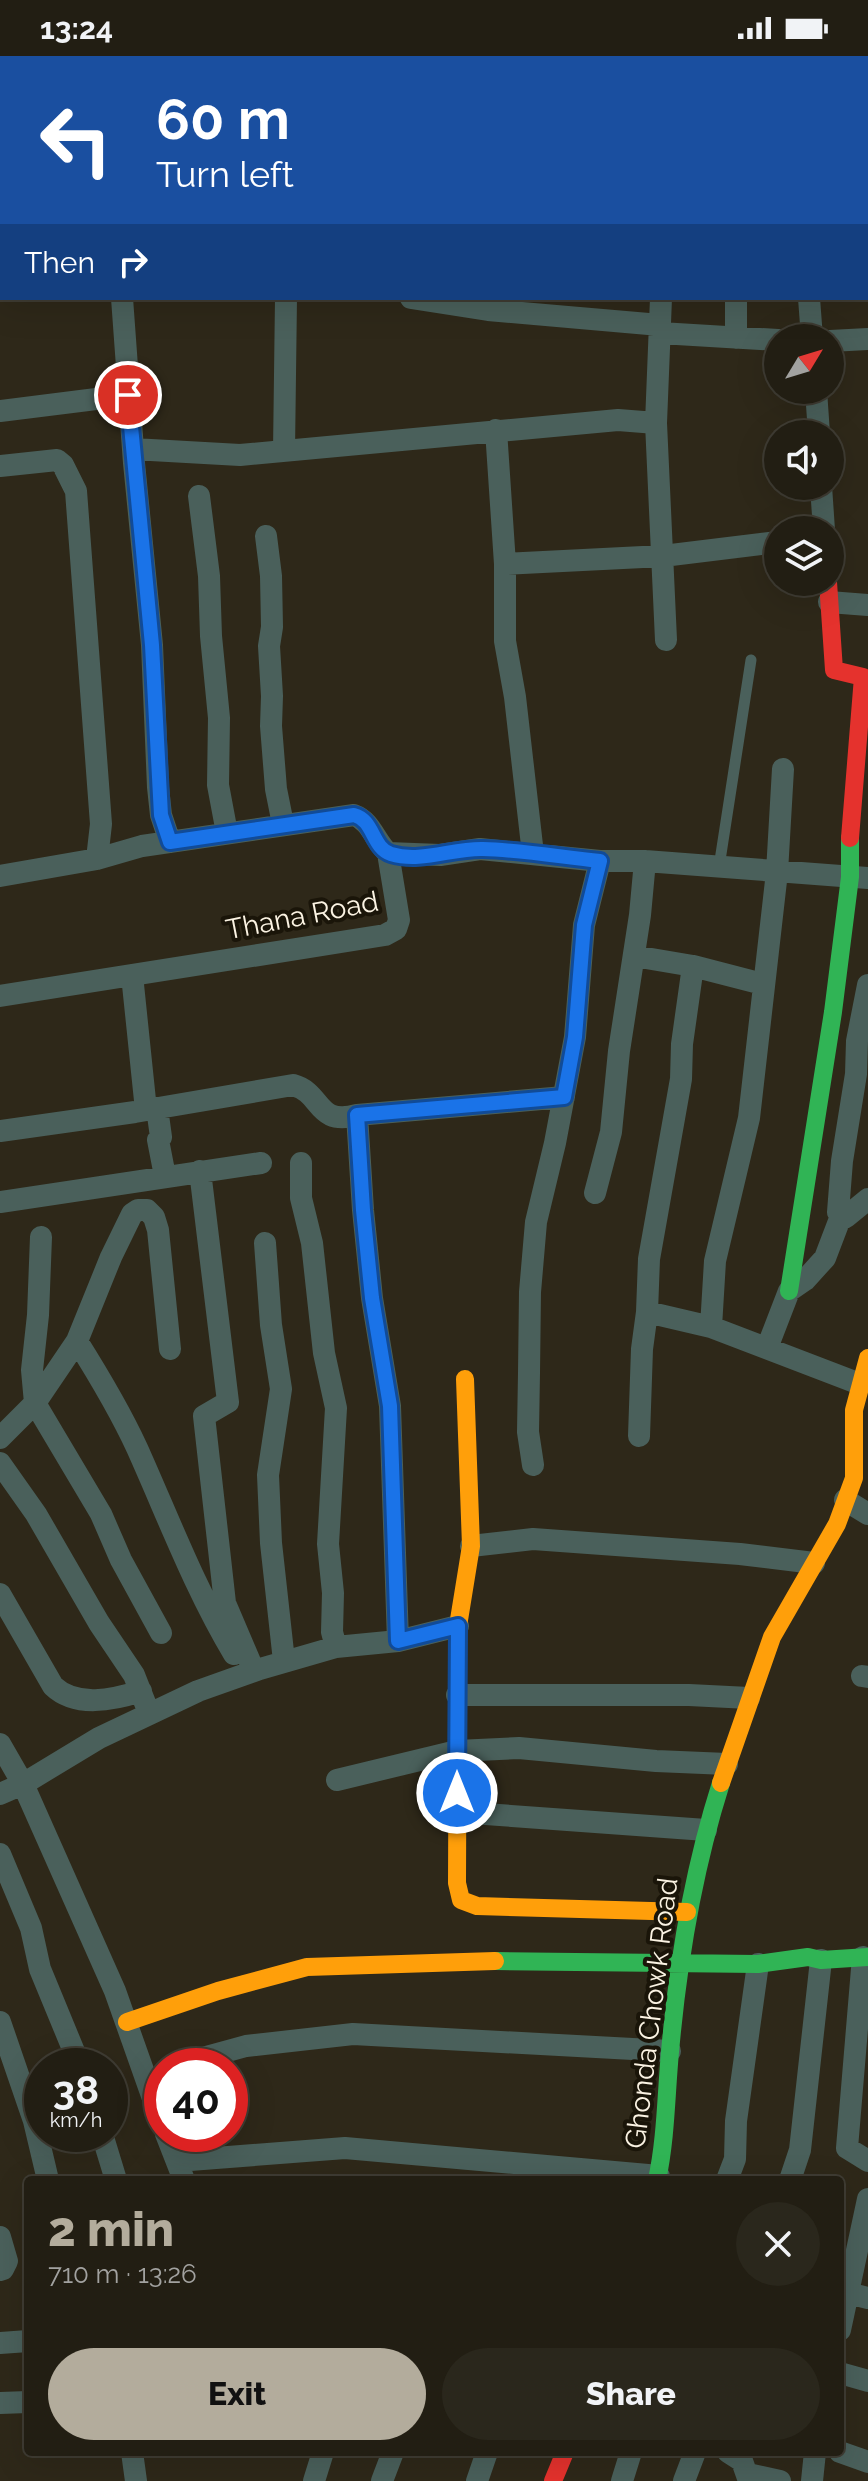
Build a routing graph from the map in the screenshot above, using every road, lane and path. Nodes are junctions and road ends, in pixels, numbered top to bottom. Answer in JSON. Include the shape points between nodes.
{"nodes":[{"id":1,"x":122,"y":300,"type":"edge"},
{"id":2,"x":286,"y":300,"type":"edge"},
{"id":3,"x":424,"y":300,"type":"edge"},
{"id":4,"x":661,"y":300,"type":"edge"},
{"id":5,"x":736,"y":300,"type":"edge"},
{"id":6,"x":809,"y":300,"type":"edge"},
{"id":7,"x":811,"y":324,"type":"edge"},
{"id":8,"x":660,"y":329,"type":"junction"},
{"id":9,"x":736,"y":338,"type":"junction"},
{"id":10,"x":764,"y":339,"type":"edge"},
{"id":11,"x":868,"y":339,"type":"edge"},
{"id":12,"x":844,"y":340,"type":"edge"},
{"id":13,"x":128,"y":395,"type":"junction"},
{"id":14,"x":0,"y":411,"type":"edge"},
{"id":15,"x":656,"y":423,"type":"junction"},
{"id":16,"x":496,"y":430,"type":"junction"},
{"id":17,"x":133,"y":449,"type":"junction"},
{"id":18,"x":284,"y":451,"type":"junction"},
{"id":19,"x":0,"y":466,"type":"edge"},
{"id":20,"x":199,"y":496,"type":"dead end"},
{"id":21,"x":266,"y":536,"type":"dead end"},
{"id":22,"x":764,"y":544,"type":"edge"},
{"id":23,"x":663,"y":556,"type":"junction"},
{"id":24,"x":505,"y":564,"type":"junction"},
{"id":25,"x":829,"y":596,"type":"edge"},
{"id":26,"x":841,"y":596,"type":"edge"},
{"id":27,"x":868,"y":605,"type":"edge"},
{"id":28,"x":666,"y":640,"type":"dead end"},
{"id":29,"x":751,"y":660,"type":"dead end"},
{"id":30,"x":865,"y":685,"type":"edge"},
{"id":31,"x":783,"y":769,"type":"dead end"},
{"id":32,"x":283,"y":824,"type":"junction"},
{"id":33,"x":227,"y":833,"type":"junction"},
{"id":34,"x":170,"y":842,"type":"junction"},
{"id":35,"x":388,"y":853,"type":"junction"},
{"id":36,"x":533,"y":854,"type":"junction"},
{"id":37,"x":97,"y":859,"type":"junction"},
{"id":38,"x":600,"y":861,"type":"junction"},
{"id":39,"x":645,"y":861,"type":"junction"},
{"id":40,"x":719,"y":867,"type":"junction"},
{"id":41,"x":777,"y":872,"type":"junction"},
{"id":42,"x":0,"y":876,"type":"edge"},
{"id":43,"x":859,"y":878,"type":"edge"},
{"id":44,"x":634,"y":956,"type":"junction"},
{"id":45,"x":693,"y":966,"type":"junction"},
{"id":46,"x":132,"y":975,"type":"junction"},
{"id":47,"x":763,"y":984,"type":"junction"},
{"id":48,"x":868,"y":985,"type":"edge"},
{"id":49,"x":0,"y":996,"type":"edge"},
{"id":50,"x":564,"y":1097,"type":"junction"},
{"id":51,"x":152,"y":1109,"type":"junction"},
{"id":52,"x":357,"y":1115,"type":"junction"},
{"id":53,"x":0,"y":1131,"type":"edge"},
{"id":54,"x":261,"y":1163,"type":"dead end"},
{"id":55,"x":301,"y":1163,"type":"dead end"},
{"id":56,"x":200,"y":1171,"type":"junction"},
{"id":57,"x":165,"y":1176,"type":"junction"},
{"id":58,"x":595,"y":1193,"type":"dead end"},
{"id":59,"x":868,"y":1199,"type":"edge"},
{"id":60,"x":0,"y":1202,"type":"edge"},
{"id":61,"x":841,"y":1216,"type":"junction"},
{"id":62,"x":41,"y":1237,"type":"dead end"},
{"id":63,"x":265,"y":1243,"type":"dead end"},
{"id":64,"x":789,"y":1291,"type":"junction"},
{"id":65,"x":647,"y":1312,"type":"junction"},
{"id":66,"x":711,"y":1327,"type":"junction"},
{"id":67,"x":77,"y":1341,"type":"junction"},
{"id":68,"x":767,"y":1348,"type":"junction"},
{"id":69,"x":170,"y":1349,"type":"dead end"},
{"id":70,"x":865,"y":1372,"type":"edge"},
{"id":71,"x":465,"y":1379,"type":"dead end"},
{"id":72,"x":35,"y":1403,"type":"junction"},
{"id":73,"x":639,"y":1436,"type":"dead end"},
{"id":74,"x":0,"y":1438,"type":"edge"},
{"id":75,"x":861,"y":1448,"type":"edge"},
{"id":76,"x":0,"y":1463,"type":"edge"},
{"id":77,"x":533,"y":1465,"type":"dead end"},
{"id":78,"x":845,"y":1500,"type":"junction"},
{"id":79,"x":868,"y":1514,"type":"edge"},
{"id":80,"x":471,"y":1546,"type":"junction"},
{"id":81,"x":814,"y":1563,"type":"junction"},
{"id":82,"x":0,"y":1594,"type":"edge"},
{"id":83,"x":458,"y":1626,"type":"junction"},
{"id":84,"x":161,"y":1633,"type":"dead end"},
{"id":85,"x":398,"y":1641,"type":"junction"},
{"id":86,"x":336,"y":1647,"type":"junction"},
{"id":87,"x":284,"y":1661,"type":"junction"},
{"id":88,"x":250,"y":1672,"type":"junction"},
{"id":89,"x":141,"y":1691,"type":"junction"},
{"id":90,"x":457,"y":1695,"type":"junction"},
{"id":91,"x":749,"y":1698,"type":"junction"},
{"id":92,"x":149,"y":1713,"type":"junction"},
{"id":93,"x":0,"y":1744,"type":"edge"},
{"id":94,"x":457,"y":1751,"type":"junction"},
{"id":95,"x":727,"y":1764,"type":"junction"},
{"id":96,"x":337,"y":1780,"type":"dead end"},
{"id":97,"x":23,"y":1784,"type":"junction"},
{"id":98,"x":0,"y":1794,"type":"edge"},
{"id":99,"x":457,"y":1812,"type":"junction"},
{"id":100,"x":706,"y":1830,"type":"junction"},
{"id":101,"x":0,"y":1854,"type":"edge"},
{"id":102,"x":687,"y":1912,"type":"junction"},
{"id":103,"x":866,"y":1957,"type":"edge"},
{"id":104,"x":821,"y":1960,"type":"junction"},
{"id":105,"x":681,"y":1962,"type":"junction"},
{"id":106,"x":758,"y":1964,"type":"junction"},
{"id":107,"x":0,"y":2022,"type":"edge"},
{"id":108,"x":127,"y":2022,"type":"junction"},
{"id":109,"x":73,"y":2048,"type":"edge"},
{"id":110,"x":239,"y":2048,"type":"edge"},
{"id":111,"x":670,"y":2051,"type":"junction"},
{"id":112,"x":144,"y":2056,"type":"edge"},
{"id":113,"x":6,"y":2060,"type":"edge"},
{"id":114,"x":107,"y":2152,"type":"edge"},
{"id":115,"x":173,"y":2152,"type":"edge"},
{"id":116,"x":868,"y":2161,"type":"edge"},
{"id":117,"x":181,"y":2171,"type":"edge"},
{"id":118,"x":47,"y":2176,"type":"edge"},
{"id":119,"x":115,"y":2176,"type":"edge"},
{"id":120,"x":637,"y":2176,"type":"edge"},
{"id":121,"x":658,"y":2176,"type":"edge"},
{"id":122,"x":729,"y":2176,"type":"edge"},
{"id":123,"x":791,"y":2176,"type":"edge"},
{"id":124,"x":868,"y":2199,"type":"edge"},
{"id":125,"x":864,"y":2235,"type":"edge"},
{"id":126,"x":0,"y":2237,"type":"edge"},
{"id":127,"x":12,"y":2263,"type":"edge"},
{"id":128,"x":858,"y":2296,"type":"edge"},
{"id":129,"x":844,"y":2322,"type":"edge"},
{"id":130,"x":24,"y":2341,"type":"edge"},
{"id":131,"x":0,"y":2343,"type":"edge"},
{"id":132,"x":844,"y":2374,"type":"edge"},
{"id":133,"x":868,"y":2381,"type":"edge"},
{"id":134,"x":24,"y":2402,"type":"edge"},
{"id":135,"x":0,"y":2403,"type":"edge"},
{"id":136,"x":844,"y":2453,"type":"edge"},
{"id":137,"x":133,"y":2456,"type":"edge"},
{"id":138,"x":322,"y":2456,"type":"edge"},
{"id":139,"x":391,"y":2456,"type":"edge"},
{"id":140,"x":486,"y":2456,"type":"edge"},
{"id":141,"x":563,"y":2456,"type":"edge"},
{"id":142,"x":630,"y":2456,"type":"edge"},
{"id":143,"x":693,"y":2456,"type":"edge"},
{"id":144,"x":734,"y":2456,"type":"edge"},
{"id":145,"x":815,"y":2456,"type":"edge"},
{"id":146,"x":868,"y":2462,"type":"edge"},
{"id":147,"x":749,"y":2477,"type":"edge"},
{"id":148,"x":136,"y":2481,"type":"edge"},
{"id":149,"x":314,"y":2481,"type":"edge"},
{"id":150,"x":382,"y":2481,"type":"edge"},
{"id":151,"x":477,"y":2481,"type":"edge"},
{"id":152,"x":553,"y":2481,"type":"edge"},
{"id":153,"x":622,"y":2481,"type":"edge"},
{"id":154,"x":684,"y":2481,"type":"edge"},
{"id":155,"x":780,"y":2481,"type":"edge"},
{"id":156,"x":812,"y":2481,"type":"edge"}],
"edges":[{"from":1,"to":13,"type":"street"},
{"from":2,"to":18,"type":"street"},
{"from":3,"to":8,"type":"street"},
{"from":4,"to":8,"type":"street"},
{"from":5,"to":9,"type":"street"},
{"from":6,"to":7,"type":"street"},
{"from":8,"to":9,"type":"street"},
{"from":8,"to":15,"type":"street"},
{"from":9,"to":10,"type":"street"},
{"from":11,"to":12,"type":"street"},
{"from":13,"to":14,"type":"street"},
{"from":13,"to":17,"type":"street"},
{"from":15,"to":16,"type":"street","via":[[618,420]]},
{"from":15,"to":23,"type":"street"},
{"from":16,"to":18,"type":"street"},
{"from":16,"to":24,"type":"street"},
{"from":17,"to":18,"type":"street","via":[[240,455]]},
{"from":17,"to":34,"type":"street","via":[[161,815]]},
{"from":19,"to":37,"type":"street","via":[[57,460],[76,491],[101,824]]},
{"from":20,"to":33,"type":"street","via":[[219,718],[218,785]]},
{"from":21,"to":32,"type":"street","via":[[271,726]]},
{"from":22,"to":23,"type":"street"},
{"from":23,"to":24,"type":"street"},
{"from":23,"to":28,"type":"street"},
{"from":24,"to":36,"type":"street","via":[[505,641]]},
{"from":25,"to":30,"type":"street","via":[[834,670],[863,677]]},
{"from":26,"to":27,"type":"street"},
{"from":29,"to":40,"type":"lane"},
{"from":30,"to":43,"type":"street","via":[[850,813]]},
{"from":31,"to":41,"type":"street"},
{"from":32,"to":33,"type":"street"},
{"from":32,"to":35,"type":"street","via":[[360,817]]},
{"from":33,"to":34,"type":"street"},
{"from":34,"to":37,"type":"street"},
{"from":35,"to":36,"type":"street","name":"Thana Road","via":[[440,855],[480,849]]},
{"from":35,"to":46,"type":"street","name":"Thana Road","via":[[399,920],[385,935]]},
{"from":36,"to":38,"type":"street","name":"Thana Road"},
{"from":37,"to":42,"type":"street"},
{"from":38,"to":39,"type":"street","name":"Thana Road"},
{"from":38,"to":50,"type":"street","via":[[584,925]]},
{"from":39,"to":40,"type":"street","name":"Thana Road"},
{"from":39,"to":44,"type":"street"},
{"from":40,"to":41,"type":"street","name":"Thana Road"},
{"from":41,"to":43,"type":"street","name":"Thana Road"},
{"from":41,"to":47,"type":"street"},
{"from":43,"to":64,"type":"street"},
{"from":44,"to":45,"type":"street"},
{"from":44,"to":58,"type":"street","via":[[611,1132]]},
{"from":45,"to":47,"type":"street"},
{"from":45,"to":65,"type":"street","via":[[681,1079],[649,1259]]},
{"from":46,"to":49,"type":"street","name":"Thana Road"},
{"from":46,"to":51,"type":"street"},
{"from":47,"to":66,"type":"street","via":[[749,1118],[715,1261]]},
{"from":48,"to":61,"type":"street","via":[[842,1161],[837,1207]]},
{"from":50,"to":52,"type":"street"},
{"from":50,"to":77,"type":"street","via":[[536,1222],[530,1292],[528,1432]]},
{"from":51,"to":52,"type":"street","via":[[293,1085],[335,1118]]},
{"from":51,"to":53,"type":"street"},
{"from":51,"to":57,"type":"street"},
{"from":52,"to":85,"type":"street","via":[[372,1298],[390,1406]]},
{"from":54,"to":56,"type":"street"},
{"from":55,"to":86,"type":"street","via":[[301,1198],[336,1408],[328,1544]]},
{"from":56,"to":57,"type":"street"},
{"from":56,"to":88,"type":"street","via":[[228,1402],[204,1416],[225,1603]]},
{"from":57,"to":60,"type":"street"},
{"from":59,"to":61,"type":"street"},
{"from":61,"to":64,"type":"street","via":[[825,1258]]},
{"from":62,"to":72,"type":"street","via":[[32,1370]]},
{"from":63,"to":87,"type":"street","via":[[281,1389],[268,1475]]},
{"from":64,"to":68,"type":"street"},
{"from":65,"to":66,"type":"street"},
{"from":65,"to":73,"type":"street"},
{"from":66,"to":68,"type":"street"},
{"from":67,"to":69,"type":"street","via":[[132,1214],[147,1210],[158,1230]]},
{"from":67,"to":72,"type":"street"},
{"from":67,"to":88,"type":"street","via":[[137,1449],[215,1619]]},
{"from":68,"to":70,"type":"street"},
{"from":70,"to":75,"type":"street","name":"Ghonda Chowk Road","via":[[854,1410]]},
{"from":71,"to":80,"type":"street"},
{"from":72,"to":74,"type":"street"},
{"from":72,"to":84,"type":"street","via":[[101,1514]]},
{"from":75,"to":78,"type":"street","name":"Ghonda Chowk Road"},
{"from":76,"to":89,"type":"street"},
{"from":78,"to":79,"type":"street"},
{"from":78,"to":81,"type":"street","name":"Ghonda Chowk Road"},
{"from":80,"to":81,"type":"street","via":[[533,1539]]},
{"from":80,"to":83,"type":"street"},
{"from":81,"to":91,"type":"street","name":"Ghonda Chowk Road","via":[[772,1637]]},
{"from":82,"to":89,"type":"street","via":[[62,1694],[106,1700]]},
{"from":83,"to":85,"type":"street"},
{"from":83,"to":90,"type":"street"},
{"from":85,"to":86,"type":"street"},
{"from":86,"to":87,"type":"street"},
{"from":87,"to":88,"type":"street"},
{"from":88,"to":92,"type":"street"},
{"from":89,"to":92,"type":"street"},
{"from":90,"to":91,"type":"street"},
{"from":90,"to":94,"type":"street"},
{"from":91,"to":95,"type":"street","name":"Ghonda Chowk Road"},
{"from":92,"to":97,"type":"street"},
{"from":93,"to":97,"type":"street"},
{"from":94,"to":95,"type":"street","via":[[519,1748]]},
{"from":94,"to":96,"type":"street"},
{"from":94,"to":99,"type":"street"},
{"from":95,"to":100,"type":"street","name":"Ghonda Chowk Road"},
{"from":97,"to":98,"type":"street"},
{"from":97,"to":108,"type":"street"},
{"from":99,"to":100,"type":"street"},
{"from":99,"to":102,"type":"street","via":[[458,1892],[468,1905]]},
{"from":100,"to":102,"type":"street","name":"Ghonda Chowk Road"},
{"from":101,"to":109,"type":"street"},
{"from":102,"to":105,"type":"street","name":"Ghonda Chowk Road"},
{"from":103,"to":104,"type":"street"},
{"from":103,"to":116,"type":"street","via":[[847,2148]]},
{"from":104,"to":106,"type":"street"},
{"from":104,"to":123,"type":"street","via":[[800,2150]]},
{"from":105,"to":106,"type":"street"},
{"from":105,"to":108,"type":"street","via":[[475,1960],[307,1967]]},
{"from":105,"to":111,"type":"street","name":"Ghonda Chowk Road"},
{"from":106,"to":122,"type":"street","via":[[735,2159]]},
{"from":107,"to":113,"type":"street"},
{"from":108,"to":112,"type":"street"},
{"from":110,"to":111,"type":"street","via":[[353,2034]]},
{"from":111,"to":121,"type":"street","name":"Ghonda Chowk Road"},
{"from":113,"to":118,"type":"street","via":[[34,2121]]},
{"from":114,"to":119,"type":"street"},
{"from":115,"to":117,"type":"street"},
{"from":117,"to":120,"type":"street","via":[[345,2148]]},
{"from":124,"to":125,"type":"street"},
{"from":125,"to":128,"type":"street"},
{"from":126,"to":127,"type":"street"},
{"from":128,"to":129,"type":"street"},
{"from":130,"to":131,"type":"street"},
{"from":132,"to":133,"type":"street"},
{"from":134,"to":135,"type":"street"},
{"from":136,"to":146,"type":"street"},
{"from":137,"to":148,"type":"street"},
{"from":138,"to":149,"type":"street"},
{"from":139,"to":150,"type":"street"},
{"from":140,"to":151,"type":"street"},
{"from":141,"to":152,"type":"street"},
{"from":142,"to":153,"type":"street"},
{"from":143,"to":154,"type":"street"},
{"from":144,"to":147,"type":"street"},
{"from":145,"to":156,"type":"street"},
{"from":147,"to":155,"type":"street"}]}
